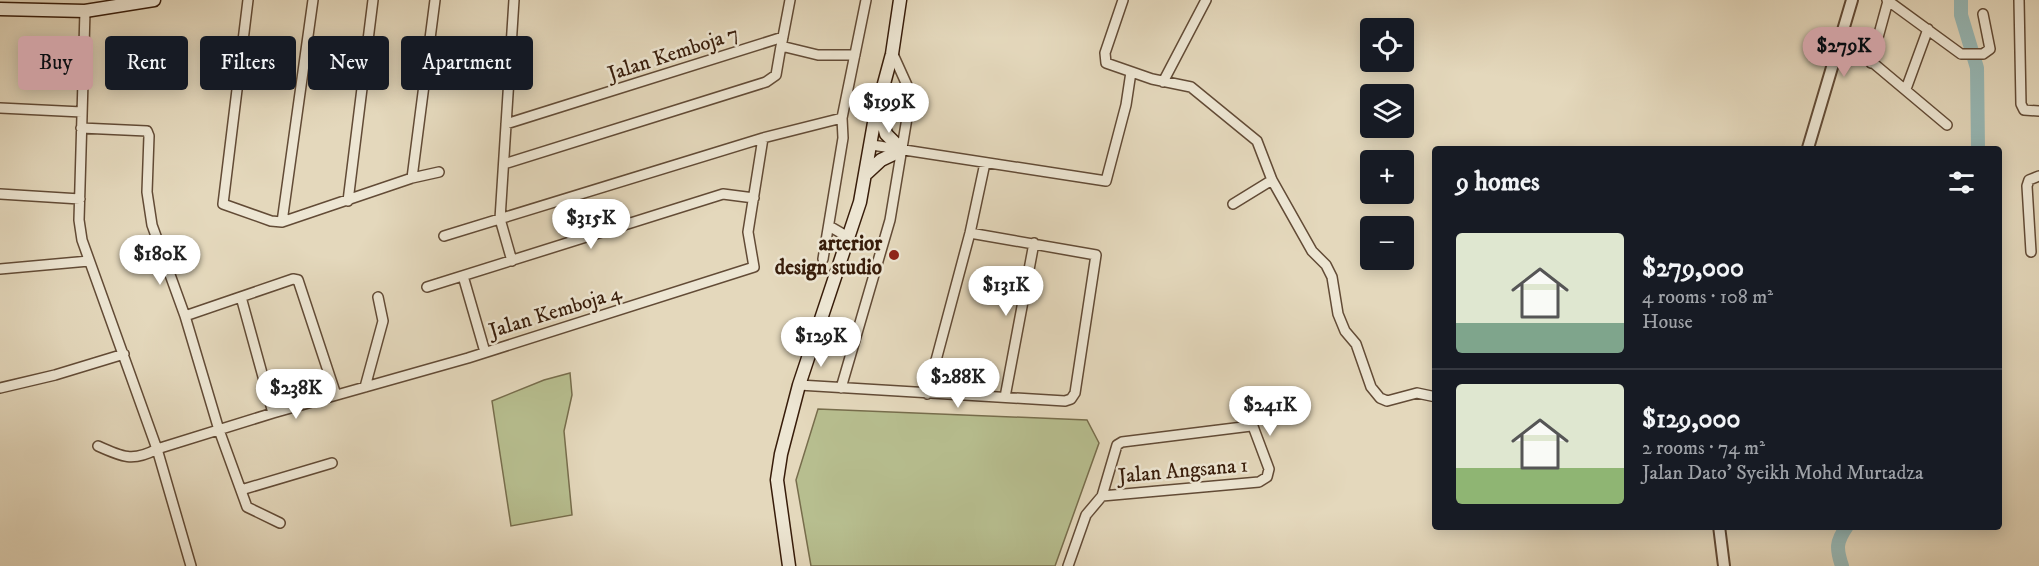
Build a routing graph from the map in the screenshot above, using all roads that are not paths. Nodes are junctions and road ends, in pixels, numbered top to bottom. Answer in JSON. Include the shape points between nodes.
{"nodes":[{"id":1,"x":154,"y":0,"type":"edge"},
{"id":2,"x":248,"y":0,"type":"edge"},
{"id":3,"x":313,"y":0,"type":"edge"},
{"id":4,"x":373,"y":0,"type":"edge"},
{"id":5,"x":435,"y":0,"type":"edge"},
{"id":6,"x":514,"y":0,"type":"edge"},
{"id":7,"x":790,"y":0,"type":"edge"},
{"id":8,"x":866,"y":0,"type":"edge"},
{"id":9,"x":900,"y":0,"type":"edge"},
{"id":10,"x":1124,"y":0,"type":"edge"},
{"id":11,"x":1206,"y":0,"type":"edge"},
{"id":12,"x":1852,"y":0,"type":"edge"},
{"id":13,"x":2019,"y":0,"type":"edge"},
{"id":14,"x":1888,"y":1,"type":"edge"},
{"id":15,"x":0,"y":9,"type":"edge"},
{"id":16,"x":85,"y":11,"type":"junction"},
{"id":17,"x":1983,"y":14,"type":"dead end"},
{"id":18,"x":1928,"y":29,"type":"junction"},
{"id":19,"x":1841,"y":36,"type":"junction"},
{"id":20,"x":782,"y":42,"type":"junction"},
{"id":21,"x":892,"y":52,"type":"junction"},
{"id":22,"x":855,"y":56,"type":"junction"},
{"id":23,"x":1871,"y":63,"type":"junction"},
{"id":24,"x":1131,"y":72,"type":"junction"},
{"id":25,"x":1163,"y":82,"type":"junction"},
{"id":26,"x":1906,"y":89,"type":"junction"},
{"id":27,"x":879,"y":103,"type":"junction"},
{"id":28,"x":0,"y":108,"type":"edge"},
{"id":29,"x":2039,"y":111,"type":"edge"},
{"id":30,"x":82,"y":112,"type":"junction"},
{"id":31,"x":842,"y":118,"type":"junction"},
{"id":32,"x":506,"y":124,"type":"junction"},
{"id":33,"x":1947,"y":125,"type":"dead end"},
{"id":34,"x":81,"y":128,"type":"junction"},
{"id":35,"x":763,"y":138,"type":"junction"},
{"id":36,"x":872,"y":145,"type":"junction"},
{"id":37,"x":1809,"y":146,"type":"edge"},
{"id":38,"x":902,"y":150,"type":"junction"},
{"id":39,"x":985,"y":163,"type":"junction"},
{"id":40,"x":504,"y":164,"type":"junction"},
{"id":41,"x":439,"y":172,"type":"dead end"},
{"id":42,"x":867,"y":173,"type":"junction"},
{"id":43,"x":2039,"y":176,"type":"edge"},
{"id":44,"x":412,"y":178,"type":"junction"},
{"id":45,"x":1272,"y":180,"type":"junction"},
{"id":46,"x":0,"y":194,"type":"edge"},
{"id":47,"x":754,"y":198,"type":"junction"},
{"id":48,"x":80,"y":199,"type":"junction"},
{"id":49,"x":348,"y":201,"type":"junction"},
{"id":50,"x":1233,"y":204,"type":"dead end"},
{"id":51,"x":500,"y":219,"type":"junction"},
{"id":52,"x":282,"y":222,"type":"junction"},
{"id":53,"x":829,"y":226,"type":"junction"},
{"id":54,"x":970,"y":233,"type":"junction"},
{"id":55,"x":444,"y":237,"type":"dead end"},
{"id":56,"x":848,"y":237,"type":"junction"},
{"id":57,"x":1034,"y":243,"type":"junction"},
{"id":58,"x":2031,"y":252,"type":"dead end"},
{"id":59,"x":823,"y":260,"type":"dead end"},
{"id":60,"x":89,"y":261,"type":"junction"},
{"id":61,"x":512,"y":261,"type":"junction"},
{"id":62,"x":0,"y":269,"type":"edge"},
{"id":63,"x":464,"y":276,"type":"junction"},
{"id":64,"x":427,"y":287,"type":"dead end"},
{"id":65,"x":241,"y":297,"type":"junction"},
{"id":66,"x":378,"y":297,"type":"dead end"},
{"id":67,"x":185,"y":316,"type":"junction"},
{"id":68,"x":486,"y":352,"type":"junction"},
{"id":69,"x":124,"y":354,"type":"junction"},
{"id":70,"x":799,"y":385,"type":"junction"},
{"id":71,"x":366,"y":387,"type":"junction"},
{"id":72,"x":0,"y":388,"type":"edge"},
{"id":73,"x":841,"y":388,"type":"junction"},
{"id":74,"x":927,"y":394,"type":"junction"},
{"id":75,"x":336,"y":395,"type":"junction"},
{"id":76,"x":1432,"y":396,"type":"edge"},
{"id":77,"x":1005,"y":397,"type":"junction"},
{"id":78,"x":1242,"y":397,"type":"dead end"},
{"id":79,"x":273,"y":413,"type":"junction"},
{"id":80,"x":1251,"y":426,"type":"junction"},
{"id":81,"x":219,"y":430,"type":"junction"},
{"id":82,"x":99,"y":446,"type":"dead end"},
{"id":83,"x":158,"y":449,"type":"junction"},
{"id":84,"x":332,"y":463,"type":"dead end"},
{"id":85,"x":241,"y":490,"type":"junction"},
{"id":86,"x":1102,"y":496,"type":"junction"},
{"id":87,"x":280,"y":523,"type":"dead end"},
{"id":88,"x":1720,"y":530,"type":"edge"},
{"id":89,"x":190,"y":566,"type":"edge"},
{"id":90,"x":789,"y":566,"type":"edge"},
{"id":91,"x":1068,"y":566,"type":"edge"},
{"id":92,"x":1724,"y":566,"type":"edge"}],
"edges":[{"from":1,"to":16,"type":"main road"},
{"from":2,"to":52,"type":"street","via":[[223,204]]},
{"from":3,"to":52,"type":"street"},
{"from":4,"to":49,"type":"street"},
{"from":5,"to":44,"type":"street"},
{"from":6,"to":32,"type":"street"},
{"from":7,"to":20,"type":"street"},
{"from":8,"to":22,"type":"street"},
{"from":9,"to":21,"type":"main road"},
{"from":10,"to":24,"type":"street","via":[[1104,59]]},
{"from":11,"to":25,"type":"street"},
{"from":12,"to":19,"type":"street"},
{"from":13,"to":29,"type":"street","via":[[2021,104],[2024,110]]},
{"from":14,"to":18,"type":"street"},
{"from":14,"to":23,"type":"street"},
{"from":15,"to":16,"type":"main road"},
{"from":16,"to":30,"type":"street"},
{"from":17,"to":18,"type":"street","via":[[1990,49],[1983,54],[1961,54]]},
{"from":18,"to":26,"type":"street"},
{"from":19,"to":23,"type":"street"},
{"from":19,"to":37,"type":"street"},
{"from":20,"to":22,"type":"street","via":[[818,55]]},
{"from":20,"to":32,"type":"street","name":"Jalan Kemboja 7"},
{"from":20,"to":40,"type":"street","via":[[776,75],[766,82]]},
{"from":21,"to":27,"type":"main road"},
{"from":21,"to":38,"type":"street","via":[[911,94]]},
{"from":22,"to":31,"type":"street"},
{"from":23,"to":26,"type":"street"},
{"from":24,"to":25,"type":"street"},
{"from":24,"to":39,"type":"street","via":[[1106,181]]},
{"from":25,"to":45,"type":"street","via":[[1200,92],[1249,133],[1262,151]]},
{"from":26,"to":33,"type":"street"},
{"from":27,"to":36,"type":"main road"},
{"from":27,"to":38,"type":"main road","via":[[886,134]]},
{"from":28,"to":30,"type":"street"},
{"from":30,"to":34,"type":"street"},
{"from":31,"to":35,"type":"street"},
{"from":31,"to":53,"type":"street","via":[[843,138]]},
{"from":32,"to":40,"type":"street"},
{"from":34,"to":48,"type":"street"},
{"from":34,"to":67,"type":"street","via":[[147,130],[147,192],[152,225]]},
{"from":35,"to":47,"type":"street"},
{"from":35,"to":51,"type":"street"},
{"from":36,"to":38,"type":"street"},
{"from":36,"to":42,"type":"main road"},
{"from":38,"to":39,"type":"street"},
{"from":38,"to":42,"type":"main road"},
{"from":38,"to":73,"type":"street","via":[[890,220]]},
{"from":39,"to":54,"type":"street"},
{"from":40,"to":51,"type":"street"},
{"from":41,"to":44,"type":"street"},
{"from":42,"to":56,"type":"main road"},
{"from":43,"to":58,"type":"street","via":[[2029,180],[2027,186]]},
{"from":44,"to":49,"type":"street"},
{"from":45,"to":50,"type":"street"},
{"from":45,"to":76,"type":"street","via":[[1312,251],[1332,277],[1338,314],[1356,344],[1376,394],[1387,401],[1417,393]]},
{"from":46,"to":48,"type":"street"},
{"from":47,"to":61,"type":"street","via":[[723,195]]},
{"from":47,"to":68,"type":"street","name":"Jalan Kemboja 4","via":[[748,231],[754,267]]},
{"from":48,"to":60,"type":"street","via":[[82,240]]},
{"from":49,"to":52,"type":"street"},
{"from":51,"to":55,"type":"street"},
{"from":51,"to":61,"type":"street"},
{"from":53,"to":56,"type":"street"},
{"from":53,"to":59,"type":"street"},
{"from":54,"to":57,"type":"street"},
{"from":54,"to":74,"type":"street"},
{"from":56,"to":70,"type":"main road"},
{"from":57,"to":77,"type":"street"},
{"from":57,"to":77,"type":"street","via":[[1096,255],[1075,393],[1065,401]]},
{"from":60,"to":62,"type":"street"},
{"from":60,"to":69,"type":"street"},
{"from":61,"to":63,"type":"street"},
{"from":63,"to":64,"type":"street"},
{"from":63,"to":68,"type":"street"},
{"from":65,"to":67,"type":"street"},
{"from":65,"to":75,"type":"street","via":[[296,279],[300,283]]},
{"from":65,"to":79,"type":"street"},
{"from":66,"to":71,"type":"street","via":[[383,321]]},
{"from":67,"to":81,"type":"street"},
{"from":68,"to":71,"type":"street","name":"Jalan Kemboja 4"},
{"from":69,"to":72,"type":"street"},
{"from":69,"to":83,"type":"street"},
{"from":70,"to":73,"type":"street"},
{"from":70,"to":90,"type":"main road","via":[[777,480]]},
{"from":71,"to":75,"type":"street","name":"Jalan Kemboja 4"},
{"from":73,"to":74,"type":"street"},
{"from":74,"to":77,"type":"street"},
{"from":75,"to":79,"type":"street","name":"Jalan Kemboja 4"},
{"from":78,"to":80,"type":"street"},
{"from":79,"to":81,"type":"street","name":"Jalan Kemboja 4"},
{"from":80,"to":86,"type":"street","via":[[1122,442],[1117,445]]},
{"from":80,"to":86,"type":"street","name":"Jalan Angsana 1","via":[[1269,469],[1267,477],[1258,482]]},
{"from":81,"to":83,"type":"street","name":"Jalan Kemboja 4"},
{"from":81,"to":85,"type":"street"},
{"from":82,"to":83,"type":"street","name":"Jalan Kemboja 4","via":[[121,456],[142,457]]},
{"from":83,"to":89,"type":"street"},
{"from":84,"to":85,"type":"street"},
{"from":85,"to":87,"type":"street","via":[[247,507]]},
{"from":86,"to":91,"type":"street","via":[[1086,514]]},
{"from":88,"to":92,"type":"street"}]}
